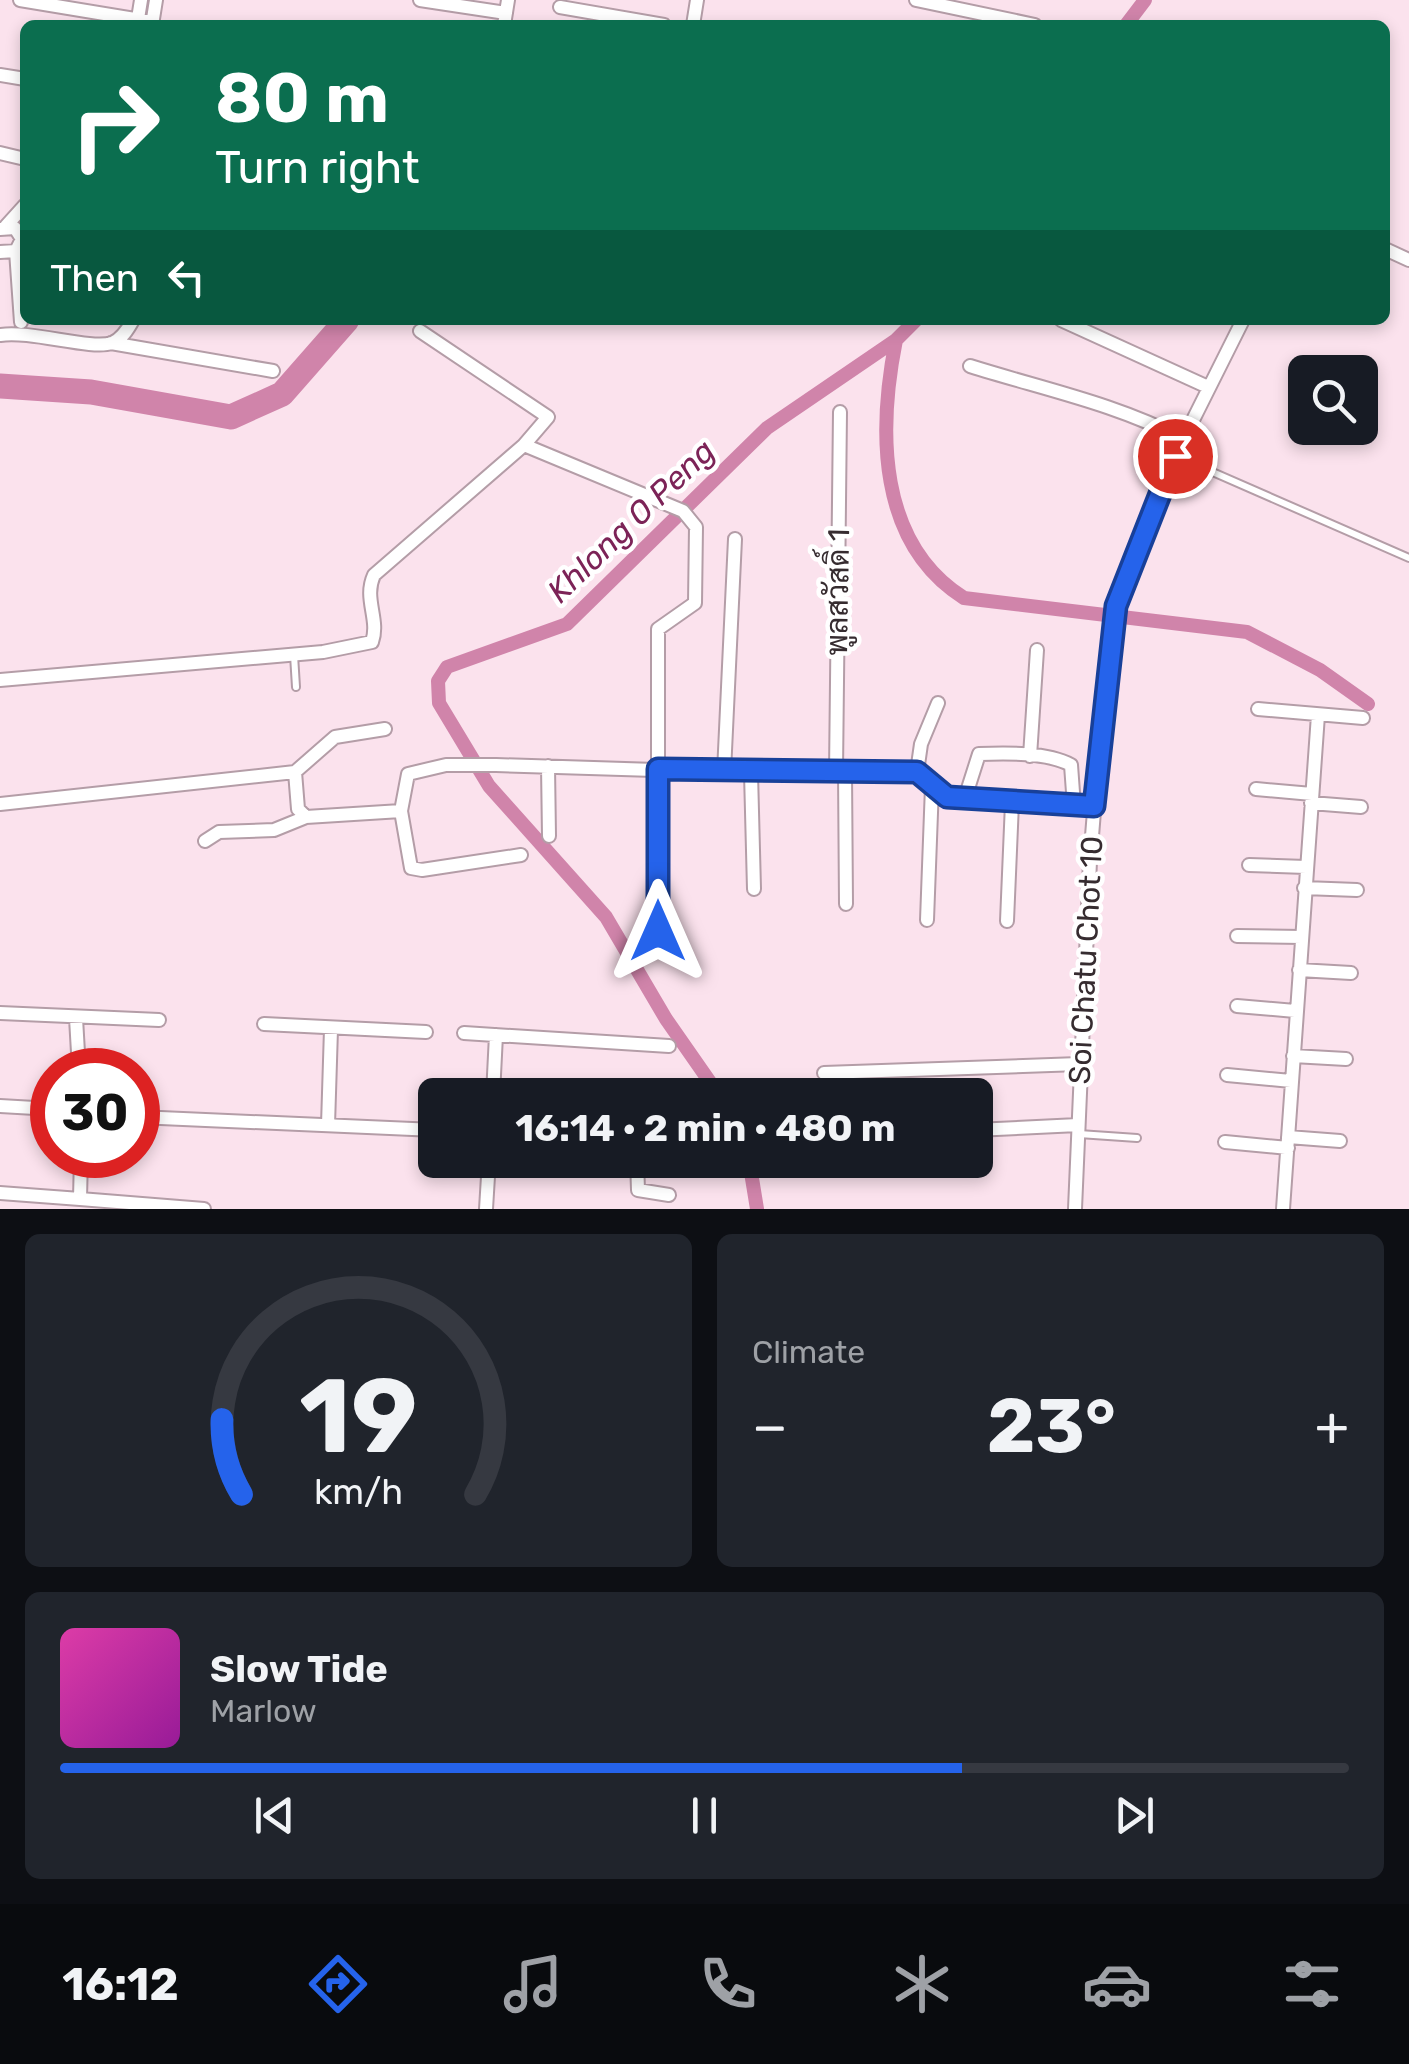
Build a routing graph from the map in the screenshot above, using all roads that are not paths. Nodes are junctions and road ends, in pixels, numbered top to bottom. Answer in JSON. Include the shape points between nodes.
{"nodes":[{"id":1,"x":20,"y":0,"type":"edge"},
{"id":2,"x":420,"y":0,"type":"edge"},
{"id":3,"x":916,"y":0,"type":"edge"},
{"id":4,"x":560,"y":7,"type":"dead end"},
{"id":5,"x":506,"y":13,"type":"edge"},
{"id":6,"x":126,"y":20,"type":"edge"},
{"id":7,"x":635,"y":20,"type":"edge"},
{"id":8,"x":1011,"y":20,"type":"edge"},
{"id":9,"x":9,"y":253,"type":"edge"},
{"id":10,"x":20,"y":316,"type":"edge"},
{"id":11,"x":128,"y":325,"type":"edge"},
{"id":12,"x":1072,"y":325,"type":"edge"},
{"id":13,"x":1240,"y":325,"type":"edge"},
{"id":14,"x":420,"y":331,"type":"dead end"},
{"id":15,"x":0,"y":335,"type":"edge"},
{"id":16,"x":111,"y":343,"type":"junction"},
{"id":17,"x":970,"y":366,"type":"dead end"},
{"id":18,"x":273,"y":371,"type":"dead end"},
{"id":19,"x":1208,"y":387,"type":"junction"},
{"id":20,"x":840,"y":412,"type":"dead end"},
{"id":21,"x":1184,"y":438,"type":"junction"},
{"id":22,"x":524,"y":445,"type":"junction"},
{"id":23,"x":1175,"y":456,"type":"junction"},
{"id":24,"x":735,"y":539,"type":"dead end"},
{"id":25,"x":1409,"y":558,"type":"edge"},
{"id":26,"x":1037,"y":650,"type":"dead end"},
{"id":27,"x":294,"y":655,"type":"junction"},
{"id":28,"x":0,"y":680,"type":"edge"},
{"id":29,"x":296,"y":686,"type":"dead end"},
{"id":30,"x":938,"y":702,"type":"dead end"},
{"id":31,"x":1258,"y":709,"type":"dead end"},
{"id":32,"x":1318,"y":715,"type":"junction"},
{"id":33,"x":1363,"y":718,"type":"dead end"},
{"id":34,"x":384,"y":729,"type":"dead end"},
{"id":35,"x":1030,"y":756,"type":"junction"},
{"id":36,"x":548,"y":766,"type":"junction"},
{"id":37,"x":658,"y":769,"type":"junction"},
{"id":38,"x":295,"y":772,"type":"junction"},
{"id":39,"x":724,"y":772,"type":"junction"},
{"id":40,"x":840,"y":772,"type":"junction"},
{"id":41,"x":917,"y":772,"type":"junction"},
{"id":42,"x":751,"y":773,"type":"junction"},
{"id":43,"x":932,"y":786,"type":"junction"},
{"id":44,"x":1256,"y":789,"type":"dead end"},
{"id":45,"x":965,"y":798,"type":"junction"},
{"id":46,"x":1311,"y":798,"type":"junction"},
{"id":47,"x":1012,"y":803,"type":"junction"},
{"id":48,"x":0,"y":804,"type":"edge"},
{"id":49,"x":1074,"y":806,"type":"junction"},
{"id":50,"x":1094,"y":806,"type":"junction"},
{"id":51,"x":1360,"y":808,"type":"dead end"},
{"id":52,"x":401,"y":811,"type":"junction"},
{"id":53,"x":306,"y":817,"type":"junction"},
{"id":54,"x":549,"y":836,"type":"dead end"},
{"id":55,"x":205,"y":841,"type":"dead end"},
{"id":56,"x":521,"y":855,"type":"dead end"},
{"id":57,"x":1249,"y":865,"type":"dead end"},
{"id":58,"x":1306,"y":867,"type":"junction"},
{"id":59,"x":1304,"y":888,"type":"junction"},
{"id":60,"x":754,"y":889,"type":"dead end"},
{"id":61,"x":1357,"y":890,"type":"dead end"},
{"id":62,"x":846,"y":904,"type":"dead end"},
{"id":63,"x":927,"y":920,"type":"dead end"},
{"id":64,"x":1007,"y":921,"type":"dead end"},
{"id":65,"x":658,"y":931,"type":"dead end"},
{"id":66,"x":1237,"y":936,"type":"dead end"},
{"id":67,"x":1302,"y":937,"type":"junction"},
{"id":68,"x":1299,"y":970,"type":"junction"},
{"id":69,"x":1352,"y":973,"type":"dead end"},
{"id":70,"x":1237,"y":1006,"type":"dead end"},
{"id":71,"x":1296,"y":1011,"type":"junction"},
{"id":72,"x":0,"y":1013,"type":"edge"},
{"id":73,"x":76,"y":1018,"type":"junction"},
{"id":74,"x":158,"y":1020,"type":"dead end"},
{"id":75,"x":264,"y":1024,"type":"dead end"},
{"id":76,"x":331,"y":1028,"type":"junction"},
{"id":77,"x":426,"y":1032,"type":"dead end"},
{"id":78,"x":464,"y":1033,"type":"dead end"},
{"id":79,"x":496,"y":1035,"type":"junction"},
{"id":80,"x":669,"y":1046,"type":"dead end"},
{"id":81,"x":78,"y":1048,"type":"edge"},
{"id":82,"x":1293,"y":1056,"type":"junction"},
{"id":83,"x":1346,"y":1058,"type":"dead end"},
{"id":84,"x":1079,"y":1064,"type":"junction"},
{"id":85,"x":824,"y":1073,"type":"dead end"},
{"id":86,"x":1227,"y":1076,"type":"dead end"},
{"id":87,"x":494,"y":1078,"type":"edge"},
{"id":88,"x":1291,"y":1081,"type":"junction"},
{"id":89,"x":0,"y":1106,"type":"edge"},
{"id":90,"x":30,"y":1108,"type":"edge"},
{"id":91,"x":160,"y":1118,"type":"edge"},
{"id":92,"x":328,"y":1126,"type":"junction"},
{"id":93,"x":418,"y":1129,"type":"edge"},
{"id":94,"x":1078,"y":1129,"type":"junction"},
{"id":95,"x":993,"y":1130,"type":"edge"},
{"id":96,"x":1137,"y":1138,"type":"dead end"},
{"id":97,"x":1340,"y":1141,"type":"dead end"},
{"id":98,"x":1225,"y":1142,"type":"dead end"},
{"id":99,"x":1288,"y":1142,"type":"junction"},
{"id":100,"x":80,"y":1178,"type":"edge"},
{"id":101,"x":488,"y":1178,"type":"edge"},
{"id":102,"x":638,"y":1178,"type":"edge"},
{"id":103,"x":0,"y":1193,"type":"edge"},
{"id":104,"x":669,"y":1195,"type":"dead end"},
{"id":105,"x":80,"y":1199,"type":"junction"},
{"id":106,"x":204,"y":1209,"type":"edge"},
{"id":107,"x":486,"y":1209,"type":"edge"},
{"id":108,"x":1074,"y":1209,"type":"edge"},
{"id":109,"x":1283,"y":1209,"type":"edge"}],
"edges":[{"from":1,"to":6,"type":"street"},
{"from":2,"to":5,"type":"street"},
{"from":3,"to":8,"type":"street"},
{"from":4,"to":7,"type":"street"},
{"from":9,"to":10,"type":"street"},
{"from":11,"to":16,"type":"street"},
{"from":12,"to":19,"type":"street"},
{"from":13,"to":19,"type":"street","name":"Soi Chatu Chot 10"},
{"from":14,"to":22,"type":"street","via":[[548,417]]},
{"from":15,"to":16,"type":"street"},
{"from":16,"to":18,"type":"street"},
{"from":17,"to":21,"type":"street","via":[[1098,408],[1129,411]]},
{"from":19,"to":21,"type":"street","name":"Soi Chatu Chot 10"},
{"from":20,"to":40,"type":"street","name":"พูลสวัสดิ์ 1"},
{"from":21,"to":23,"type":"street","name":"Soi Chatu Chot 10"},
{"from":22,"to":27,"type":"street","via":[[374,575],[368,592],[372,642]]},
{"from":22,"to":37,"type":"street","via":[[683,511],[696,527],[695,604],[658,629]]},
{"from":23,"to":25,"type":"lane"},
{"from":23,"to":50,"type":"street","name":"Soi Chatu Chot 10","via":[[1114,618]]},
{"from":24,"to":39,"type":"street"},
{"from":26,"to":35,"type":"street"},
{"from":27,"to":28,"type":"street"},
{"from":27,"to":29,"type":"lane"},
{"from":30,"to":41,"type":"street"},
{"from":31,"to":32,"type":"street"},
{"from":32,"to":33,"type":"street"},
{"from":32,"to":46,"type":"street"},
{"from":34,"to":38,"type":"street","via":[[335,737]]},
{"from":35,"to":45,"type":"street","via":[[979,754]]},
{"from":35,"to":49,"type":"street","via":[[1072,766]]},
{"from":36,"to":37,"type":"street"},
{"from":36,"to":52,"type":"street","via":[[446,765],[408,774]]},
{"from":36,"to":54,"type":"street"},
{"from":37,"to":39,"type":"street"},
{"from":37,"to":65,"type":"street"},
{"from":38,"to":48,"type":"street"},
{"from":38,"to":53,"type":"street","via":[[298,808]]},
{"from":39,"to":42,"type":"street"},
{"from":40,"to":41,"type":"street"},
{"from":40,"to":42,"type":"street"},
{"from":40,"to":62,"type":"street","name":"พูลสวัสดิ์ 1"},
{"from":41,"to":43,"type":"street"},
{"from":42,"to":60,"type":"street"},
{"from":43,"to":45,"type":"street","via":[[947,797]]},
{"from":43,"to":63,"type":"street"},
{"from":44,"to":46,"type":"street"},
{"from":45,"to":47,"type":"street"},
{"from":46,"to":51,"type":"street"},
{"from":46,"to":58,"type":"street"},
{"from":47,"to":49,"type":"street"},
{"from":47,"to":64,"type":"street"},
{"from":49,"to":50,"type":"street"},
{"from":50,"to":84,"type":"street","name":"Soi Chatu Chot 10"},
{"from":52,"to":53,"type":"street"},
{"from":52,"to":56,"type":"street","via":[[414,870]]},
{"from":53,"to":55,"type":"street","via":[[274,830],[220,832]]},
{"from":57,"to":58,"type":"street"},
{"from":58,"to":59,"type":"street"},
{"from":59,"to":61,"type":"street"},
{"from":59,"to":67,"type":"street"},
{"from":66,"to":67,"type":"street"},
{"from":67,"to":68,"type":"street"},
{"from":68,"to":69,"type":"street"},
{"from":68,"to":71,"type":"street"},
{"from":70,"to":71,"type":"street"},
{"from":71,"to":82,"type":"street"},
{"from":72,"to":73,"type":"street"},
{"from":73,"to":74,"type":"street"},
{"from":73,"to":81,"type":"street"},
{"from":75,"to":76,"type":"street"},
{"from":76,"to":77,"type":"street"},
{"from":76,"to":92,"type":"street"},
{"from":78,"to":79,"type":"street"},
{"from":79,"to":80,"type":"street"},
{"from":79,"to":87,"type":"street"},
{"from":82,"to":83,"type":"street"},
{"from":82,"to":88,"type":"street"},
{"from":84,"to":85,"type":"street"},
{"from":84,"to":94,"type":"street","name":"Soi Chatu Chot 10"},
{"from":86,"to":88,"type":"street"},
{"from":88,"to":99,"type":"street"},
{"from":89,"to":90,"type":"street"},
{"from":91,"to":92,"type":"street"},
{"from":92,"to":93,"type":"street"},
{"from":94,"to":95,"type":"street"},
{"from":94,"to":96,"type":"lane"},
{"from":94,"to":108,"type":"street","name":"Soi Chatu Chot 10"},
{"from":97,"to":99,"type":"street"},
{"from":98,"to":99,"type":"street"},
{"from":99,"to":109,"type":"street"},
{"from":100,"to":105,"type":"street"},
{"from":101,"to":107,"type":"street"},
{"from":102,"to":104,"type":"street","via":[[638,1190]]},
{"from":103,"to":105,"type":"street"},
{"from":105,"to":106,"type":"street"}]}
